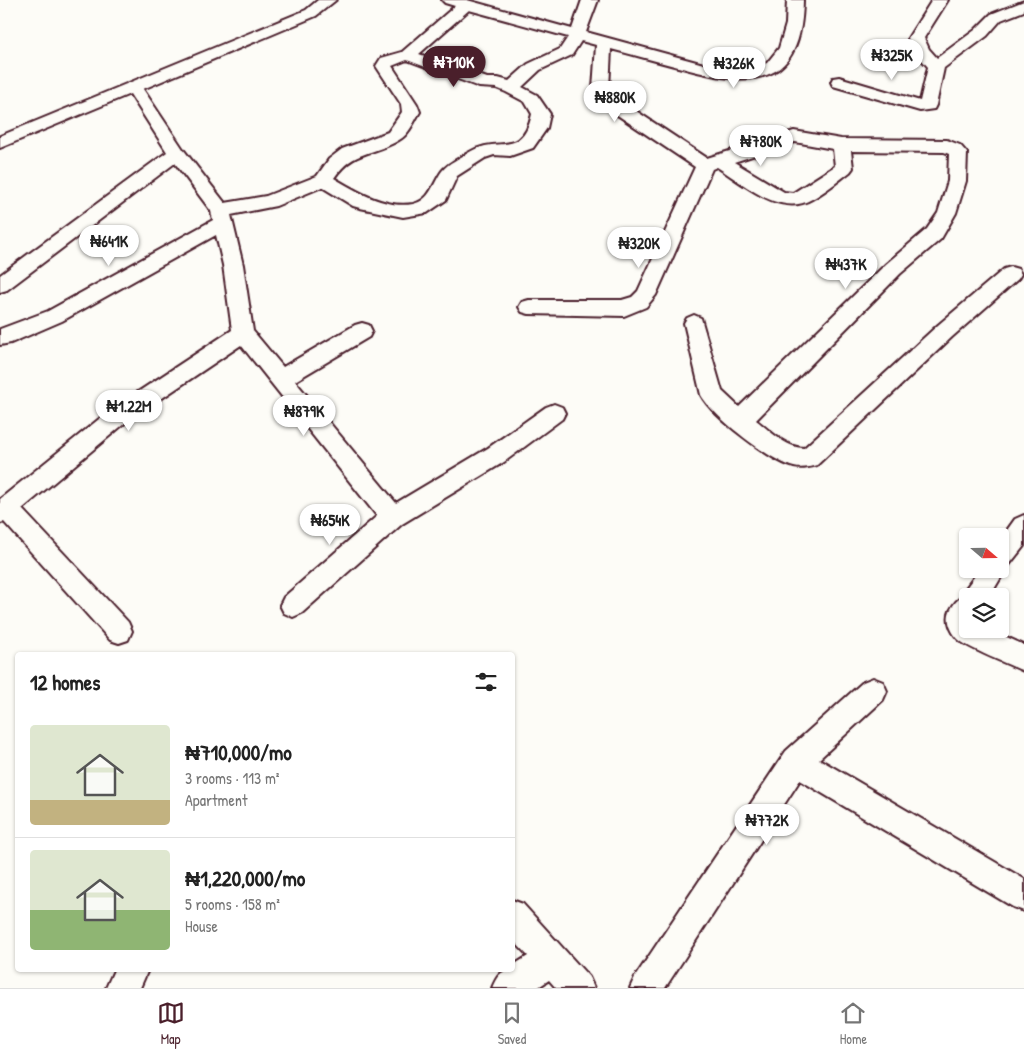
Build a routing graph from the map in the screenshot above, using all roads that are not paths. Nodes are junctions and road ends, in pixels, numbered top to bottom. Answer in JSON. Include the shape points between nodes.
{"nodes":[{"id":1,"x":328,"y":0,"type":"edge"},
{"id":2,"x":450,"y":0,"type":"edge"},
{"id":3,"x":590,"y":0,"type":"edge"},
{"id":4,"x":795,"y":0,"type":"edge"},
{"id":5,"x":940,"y":0,"type":"edge"},
{"id":6,"x":465,"y":5,"type":"junction"},
{"id":7,"x":1024,"y":6,"type":"edge"},
{"id":8,"x":578,"y":34,"type":"junction"},
{"id":9,"x":604,"y":41,"type":"junction"},
{"id":10,"x":408,"y":55,"type":"junction"},
{"id":11,"x":936,"y":66,"type":"junction"},
{"id":12,"x":839,"y":82,"type":"dead end"},
{"id":13,"x":134,"y":87,"type":"junction"},
{"id":14,"x":512,"y":88,"type":"junction"},
{"id":15,"x":0,"y":142,"type":"edge"},
{"id":16,"x":841,"y":146,"type":"junction"},
{"id":17,"x":178,"y":153,"type":"junction"},
{"id":18,"x":712,"y":163,"type":"junction"},
{"id":19,"x":323,"y":180,"type":"junction"},
{"id":20,"x":222,"y":217,"type":"junction"},
{"id":21,"x":1011,"y":274,"type":"dead end"},
{"id":22,"x":0,"y":285,"type":"edge"},
{"id":23,"x":529,"y":307,"type":"dead end"},
{"id":24,"x":694,"y":323,"type":"dead end"},
{"id":25,"x":362,"y":331,"type":"dead end"},
{"id":26,"x":243,"y":333,"type":"junction"},
{"id":27,"x":0,"y":337,"type":"edge"},
{"id":28,"x":281,"y":379,"type":"junction"},
{"id":29,"x":554,"y":413,"type":"dead end"},
{"id":30,"x":740,"y":421,"type":"junction"},
{"id":31,"x":3,"y":510,"type":"edge"},
{"id":32,"x":393,"y":516,"type":"junction"},
{"id":33,"x":1024,"y":526,"type":"edge"},
{"id":34,"x":1009,"y":547,"type":"edge"},
{"id":35,"x":293,"y":605,"type":"dead end"},
{"id":36,"x":119,"y":631,"type":"dead end"},
{"id":37,"x":981,"y":638,"type":"edge"},
{"id":38,"x":1024,"y":658,"type":"edge"},
{"id":39,"x":873,"y":691,"type":"dead end"},
{"id":40,"x":796,"y":761,"type":"junction"},
{"id":41,"x":1024,"y":896,"type":"edge"},
{"id":42,"x":515,"y":918,"type":"edge"},
{"id":43,"x":552,"y":959,"type":"junction"},
{"id":44,"x":508,"y":988,"type":"edge"},
{"id":45,"x":578,"y":988,"type":"edge"},
{"id":46,"x":646,"y":988,"type":"edge"}],
"edges":[{"from":1,"to":13,"type":"street","via":[[311,13]]},
{"from":2,"to":6,"type":"street"},
{"from":3,"to":8,"type":"street"},
{"from":4,"to":9,"type":"street","via":[[796,16],[791,40],[776,64],[764,72],[748,75],[710,70]]},
{"from":5,"to":11,"type":"street","via":[[916,38],[922,51]]},
{"from":6,"to":8,"type":"street"},
{"from":6,"to":10,"type":"street"},
{"from":7,"to":11,"type":"street","via":[[996,16],[981,33]]},
{"from":8,"to":9,"type":"street"},
{"from":8,"to":14,"type":"street","via":[[566,52],[534,67]]},
{"from":9,"to":18,"type":"street","via":[[601,89],[604,98]]},
{"from":10,"to":14,"type":"street"},
{"from":10,"to":19,"type":"street","via":[[387,61],[384,66],[409,104],[411,112],[404,126],[394,136],[348,153],[335,163]]},
{"from":11,"to":12,"type":"street","via":[[928,105],[920,106]]},
{"from":13,"to":15,"type":"street"},
{"from":13,"to":17,"type":"street"},
{"from":14,"to":19,"type":"street","via":[[531,99],[541,114],[538,128],[527,144],[479,154],[450,173],[439,196],[420,208],[403,211],[360,202]]},
{"from":16,"to":18,"type":"street","via":[[794,136]]},
{"from":16,"to":18,"type":"street","via":[[844,168],[804,196],[793,199],[779,197]]},
{"from":16,"to":30,"type":"street","via":[[947,146],[954,149],[958,153],[957,181],[947,213],[934,234],[893,269]]},
{"from":17,"to":20,"type":"street"},
{"from":17,"to":22,"type":"street"},
{"from":18,"to":23,"type":"street","via":[[646,295],[639,302],[624,308]]},
{"from":19,"to":20,"type":"street"},
{"from":20,"to":26,"type":"street"},
{"from":20,"to":27,"type":"street","via":[[56,316]]},
{"from":21,"to":30,"type":"street","via":[[809,458],[796,458],[782,452]]},
{"from":24,"to":30,"type":"street","via":[[712,395]]},
{"from":25,"to":28,"type":"street"},
{"from":26,"to":28,"type":"street"},
{"from":26,"to":31,"type":"street","via":[[117,417]]},
{"from":28,"to":32,"type":"street"},
{"from":29,"to":32,"type":"street","via":[[496,455]]},
{"from":31,"to":36,"type":"street"},
{"from":32,"to":35,"type":"street"},
{"from":33,"to":34,"type":"street"},
{"from":37,"to":38,"type":"street"},
{"from":39,"to":40,"type":"street"},
{"from":40,"to":41,"type":"street"},
{"from":40,"to":46,"type":"street"},
{"from":42,"to":43,"type":"street"},
{"from":43,"to":44,"type":"street"},
{"from":43,"to":45,"type":"street"}]}
